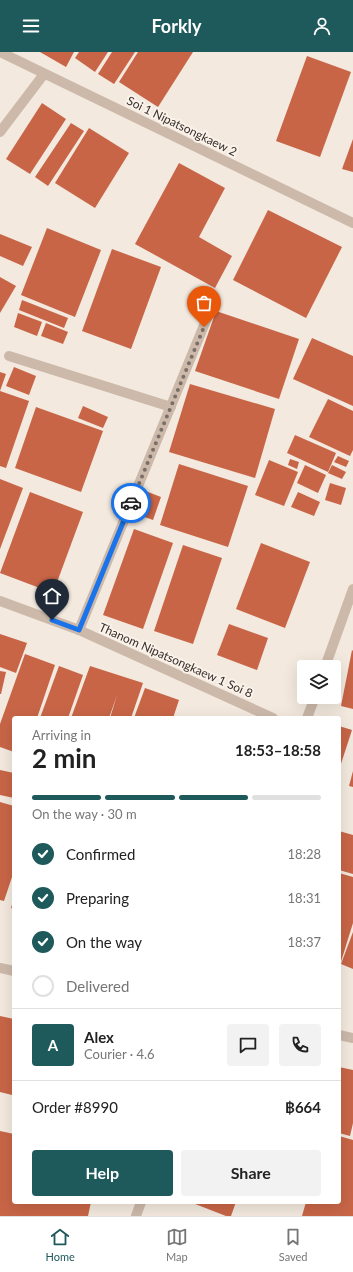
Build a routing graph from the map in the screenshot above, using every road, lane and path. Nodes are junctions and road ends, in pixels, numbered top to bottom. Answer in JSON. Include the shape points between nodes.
{"nodes":[{"id":1,"x":0,"y":52,"type":"edge"},
{"id":2,"x":44,"y":74,"type":"junction"},
{"id":3,"x":0,"y":132,"type":"edge"},
{"id":4,"x":353,"y":223,"type":"edge"},
{"id":5,"x":214,"y":301,"type":"dead end"},
{"id":6,"x":10,"y":356,"type":"dead end"},
{"id":7,"x":170,"y":407,"type":"junction"},
{"id":8,"x":353,"y":589,"type":"edge"},
{"id":9,"x":0,"y":600,"type":"edge"},
{"id":10,"x":79,"y":630,"type":"junction"},
{"id":11,"x":328,"y":660,"type":"edge"},
{"id":12,"x":312,"y":704,"type":"edge"},
{"id":13,"x":269,"y":716,"type":"edge"},
{"id":14,"x":308,"y":716,"type":"edge"},
{"id":15,"x":0,"y":968,"type":"edge"},
{"id":16,"x":12,"y":971,"type":"edge"},
{"id":17,"x":341,"y":1035,"type":"edge"},
{"id":18,"x":353,"y":1038,"type":"edge"},
{"id":19,"x":140,"y":1204,"type":"edge"},
{"id":20,"x":136,"y":1216,"type":"edge"}],
"edges":[{"from":1,"to":2,"type":"street","name":"Soi 1 Nipatsongkaew 2"},
{"from":2,"to":3,"type":"street"},
{"from":2,"to":4,"type":"street","name":"Soi 1 Nipatsongkaew 2"},
{"from":5,"to":7,"type":"street"},
{"from":6,"to":7,"type":"street"},
{"from":7,"to":10,"type":"street"},
{"from":8,"to":11,"type":"street"},
{"from":9,"to":10,"type":"street","name":"Thanom Nipatsongkaew 1 Soi 8"},
{"from":10,"to":13,"type":"street","name":"Thanom Nipatsongkaew 1 Soi 8"},
{"from":12,"to":14,"type":"street"},
{"from":15,"to":16,"type":"street"},
{"from":17,"to":18,"type":"street"},
{"from":19,"to":20,"type":"street"}]}
